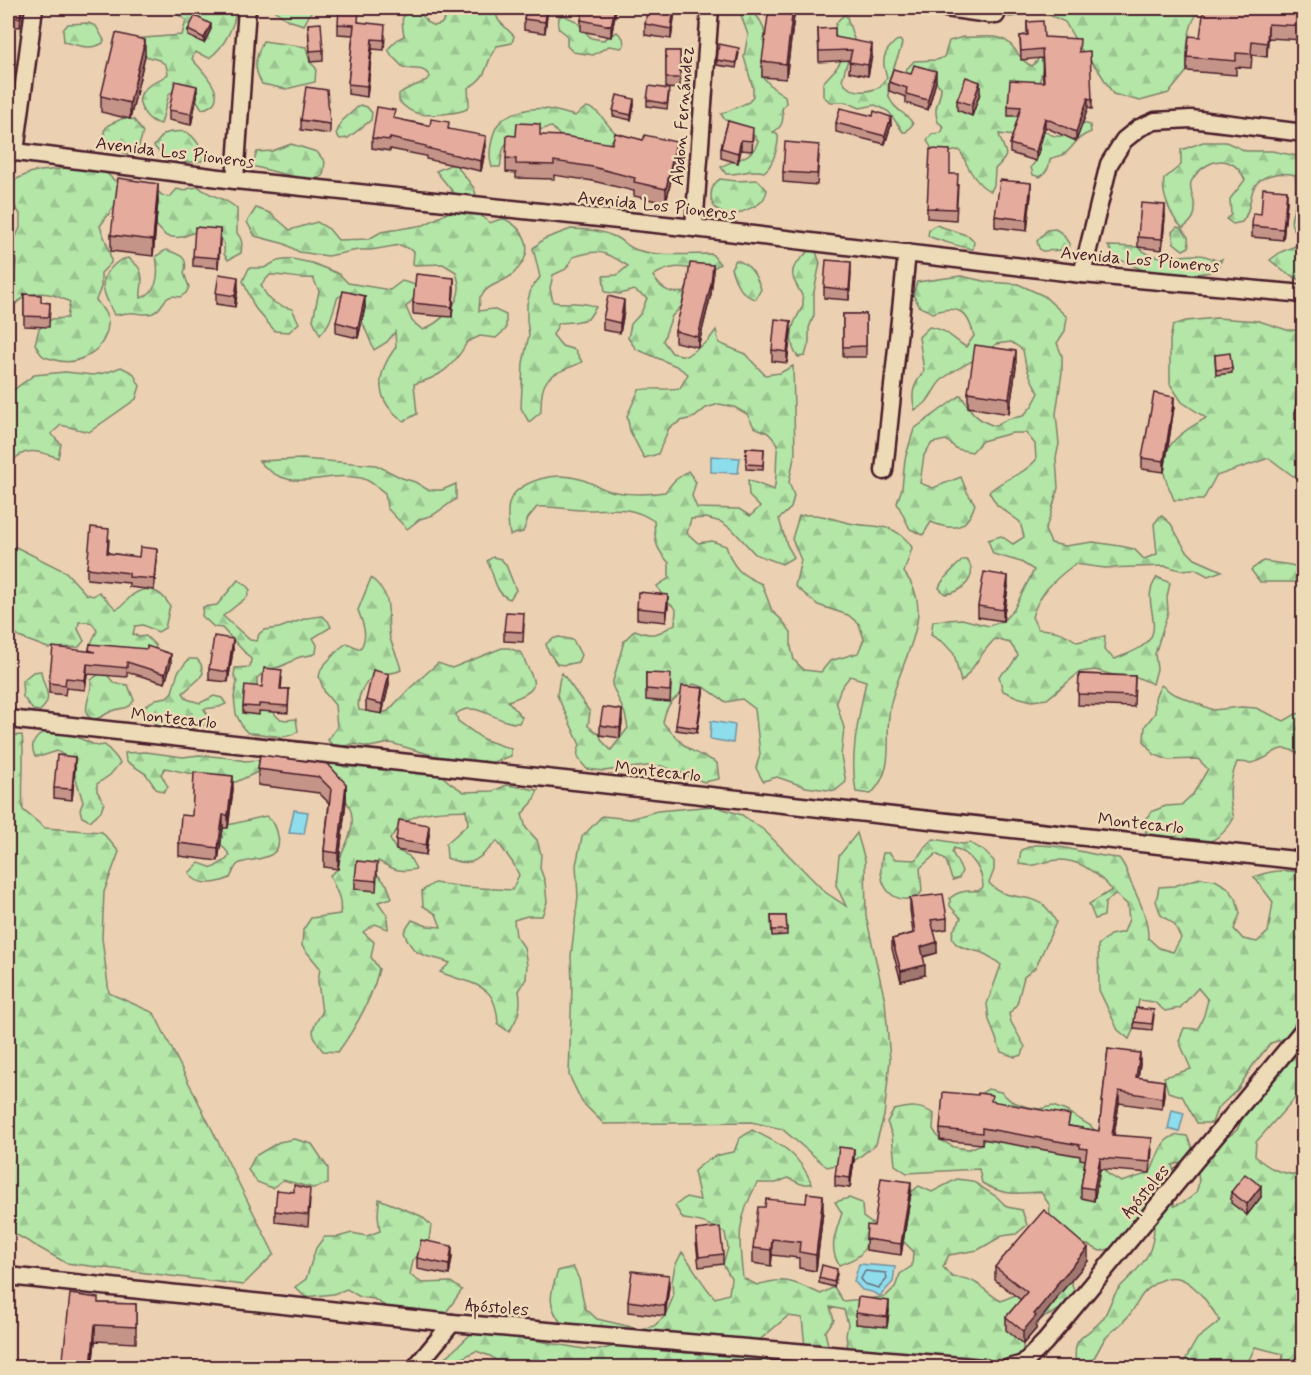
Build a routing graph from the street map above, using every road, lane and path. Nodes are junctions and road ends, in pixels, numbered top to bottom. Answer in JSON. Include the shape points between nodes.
{"nodes":[{"id":1,"x":34,"y":8,"type":"edge"},
{"id":2,"x":247,"y":8,"type":"edge"},
{"id":3,"x":710,"y":8,"type":"edge"},
{"id":4,"x":946,"y":8,"type":"edge"},
{"id":5,"x":996,"y":15,"type":"dead end"},
{"id":6,"x":1304,"y":133,"type":"edge"},
{"id":7,"x":11,"y":151,"type":"edge"},
{"id":8,"x":234,"y":180,"type":"junction"},
{"id":9,"x":694,"y":228,"type":"junction"},
{"id":10,"x":907,"y":253,"type":"junction"},
{"id":11,"x":1082,"y":274,"type":"junction"},
{"id":12,"x":1304,"y":294,"type":"edge"},
{"id":13,"x":884,"y":471,"type":"dead end"},
{"id":14,"x":8,"y":720,"type":"edge"},
{"id":15,"x":1304,"y":861,"type":"edge"},
{"id":16,"x":1304,"y":1029,"type":"edge"},
{"id":17,"x":8,"y":1276,"type":"edge"},
{"id":18,"x":452,"y":1323,"type":"junction"},
{"id":19,"x":415,"y":1368,"type":"edge"},
{"id":20,"x":984,"y":1368,"type":"edge"},
{"id":21,"x":1008,"y":1368,"type":"edge"}],
"edges":[{"from":1,"to":7,"type":"street"},
{"from":2,"to":8,"type":"street"},
{"from":3,"to":9,"type":"street","name":"Abdon Fernández"},
{"from":4,"to":5,"type":"street"},
{"from":6,"to":11,"type":"street","via":[[1191,119],[1155,121],[1138,128],[1124,140],[1109,164]]},
{"from":7,"to":8,"type":"street","name":"Avenida Los Pioneros"},
{"from":8,"to":9,"type":"street","name":"Avenida Los Pioneros"},
{"from":9,"to":10,"type":"street","name":"Avenida Los Pioneros"},
{"from":10,"to":11,"type":"street","name":"Avenida Los Pioneros"},
{"from":10,"to":13,"type":"street"},
{"from":11,"to":12,"type":"street","name":"Avenida Los Pioneros"},
{"from":14,"to":15,"type":"street","name":"Montecarlo"},
{"from":16,"to":21,"type":"street","name":"Apóstoles","via":[[1045,1342],[1023,1364]]},
{"from":17,"to":18,"type":"street","name":"Apóstoles"},
{"from":18,"to":19,"type":"street"},
{"from":18,"to":20,"type":"street","name":"Apóstoles"}]}
